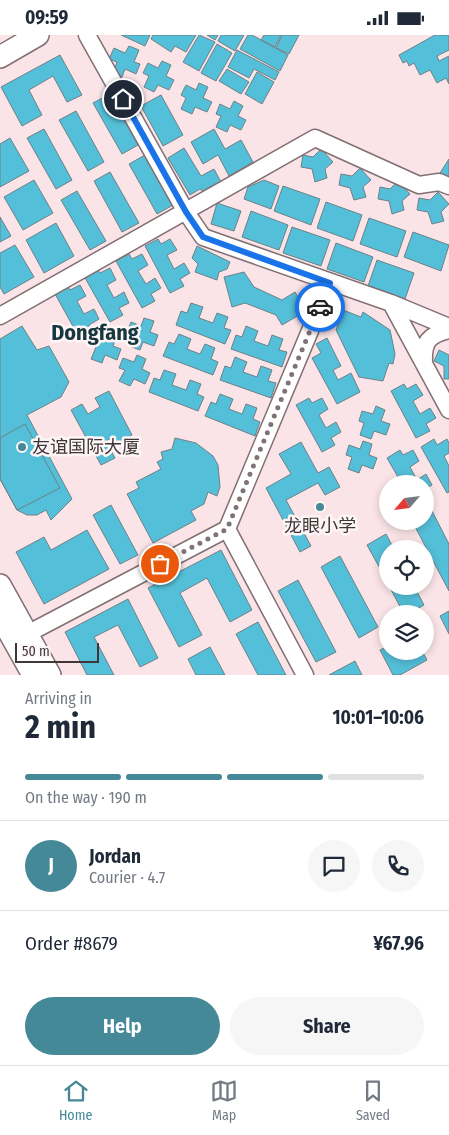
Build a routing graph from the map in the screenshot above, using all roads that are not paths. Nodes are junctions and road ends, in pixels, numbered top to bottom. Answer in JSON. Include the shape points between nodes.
{"nodes":[{"id":1,"x":38,"y":35,"type":"edge"},
{"id":2,"x":87,"y":35,"type":"edge"},
{"id":3,"x":0,"y":57,"type":"edge"},
{"id":4,"x":449,"y":186,"type":"edge"},
{"id":5,"x":186,"y":212,"type":"junction"},
{"id":6,"x":330,"y":283,"type":"junction"},
{"id":7,"x":391,"y":303,"type":"junction"},
{"id":8,"x":0,"y":316,"type":"edge"},
{"id":9,"x":446,"y":323,"type":"edge"},
{"id":10,"x":424,"y":363,"type":"junction"},
{"id":11,"x":449,"y":409,"type":"edge"},
{"id":12,"x":227,"y":529,"type":"junction"},
{"id":13,"x":0,"y":585,"type":"edge"},
{"id":14,"x":0,"y":616,"type":"edge"},
{"id":15,"x":27,"y":634,"type":"junction"},
{"id":16,"x":37,"y":675,"type":"edge"},
{"id":17,"x":304,"y":675,"type":"edge"}],
"edges":[{"from":1,"to":3,"type":"main road"},
{"from":2,"to":5,"type":"street"},
{"from":4,"to":5,"type":"street","via":[[439,182],[419,185],[315,138]]},
{"from":5,"to":6,"type":"street","via":[[203,237]]},
{"from":5,"to":8,"type":"street"},
{"from":6,"to":7,"type":"street"},
{"from":6,"to":12,"type":"street"},
{"from":7,"to":9,"type":"street"},
{"from":7,"to":10,"type":"street"},
{"from":9,"to":10,"type":"street","via":[[423,347]]},
{"from":10,"to":11,"type":"street"},
{"from":12,"to":15,"type":"street"},
{"from":12,"to":17,"type":"street"},
{"from":13,"to":15,"type":"main road"},
{"from":14,"to":16,"type":"main road"},
{"from":15,"to":16,"type":"main road"}]}
